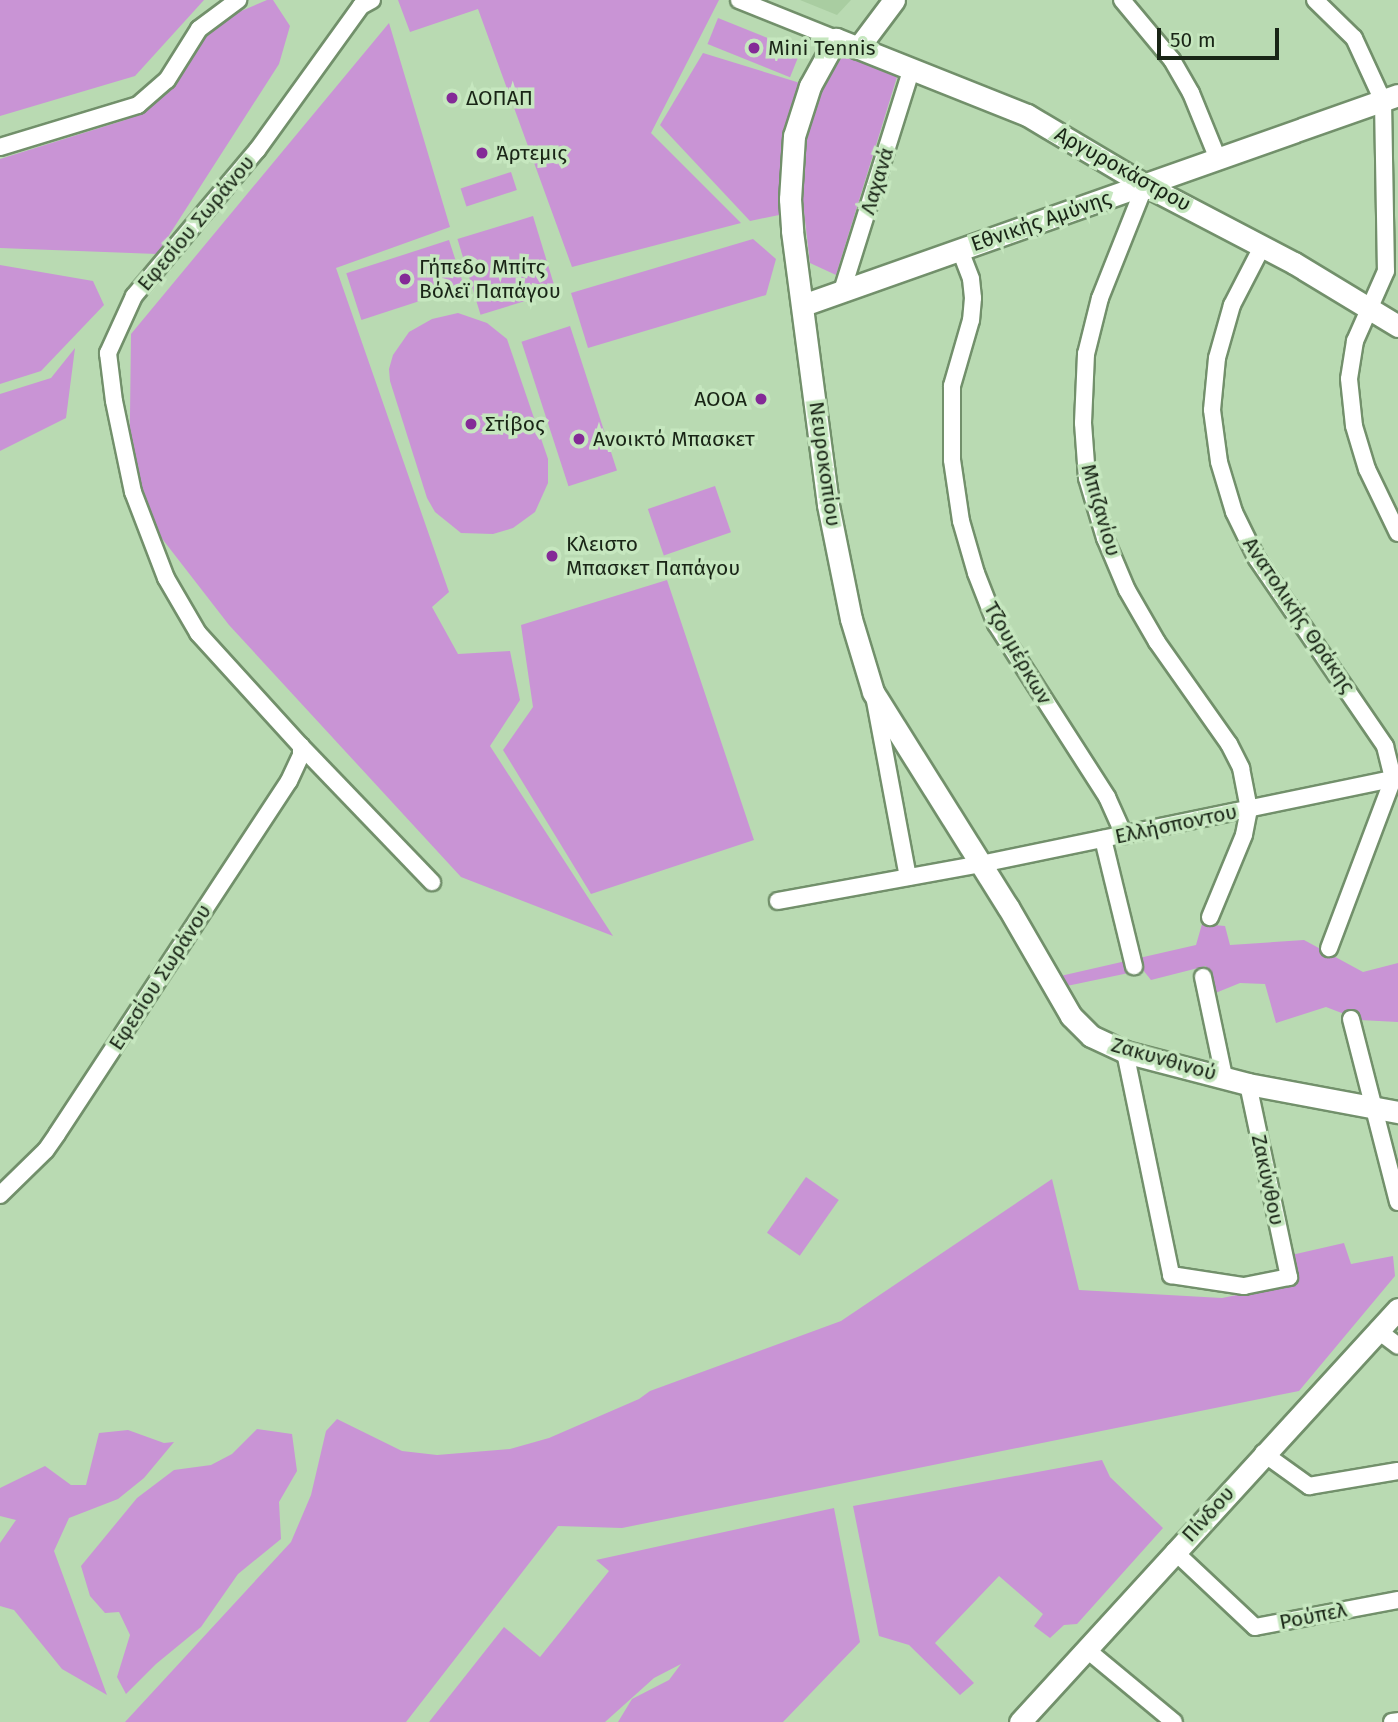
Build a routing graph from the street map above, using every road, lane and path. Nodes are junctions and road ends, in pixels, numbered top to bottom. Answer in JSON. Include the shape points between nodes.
{"nodes":[{"id":1,"x":237,"y":0,"type":"edge"},
{"id":2,"x":739,"y":0,"type":"edge"},
{"id":3,"x":894,"y":0,"type":"edge"},
{"id":4,"x":1122,"y":0,"type":"edge"},
{"id":5,"x":1315,"y":0,"type":"edge"},
{"id":6,"x":360,"y":2,"type":"edge"},
{"id":7,"x":836,"y":39,"type":"junction"},
{"id":8,"x":858,"y":48,"type":"junction"},
{"id":9,"x":911,"y":71,"type":"junction"},
{"id":10,"x":1390,"y":98,"type":"edge"},
{"id":11,"x":0,"y":146,"type":"edge"},
{"id":12,"x":1218,"y":159,"type":"junction"},
{"id":13,"x":1145,"y":185,"type":"junction"},
{"id":14,"x":1263,"y":245,"type":"junction"},
{"id":15,"x":960,"y":250,"type":"junction"},
{"id":16,"x":842,"y":291,"type":"junction"},
{"id":17,"x":803,"y":305,"type":"junction"},
{"id":18,"x":1369,"y":306,"type":"junction"},
{"id":19,"x":1398,"y":326,"type":"edge"},
{"id":20,"x":1398,"y":533,"type":"edge"},
{"id":21,"x":873,"y":692,"type":"junction"},
{"id":22,"x":301,"y":746,"type":"junction"},
{"id":23,"x":1395,"y":778,"type":"edge"},
{"id":24,"x":1249,"y":809,"type":"junction"},
{"id":25,"x":1124,"y":835,"type":"junction"},
{"id":26,"x":1103,"y":839,"type":"junction"},
{"id":27,"x":981,"y":864,"type":"junction"},
{"id":28,"x":908,"y":877,"type":"junction"},
{"id":29,"x":432,"y":881,"type":"dead end"},
{"id":30,"x":778,"y":901,"type":"dead end"},
{"id":31,"x":1210,"y":917,"type":"dead end"},
{"id":32,"x":1329,"y":948,"type":"dead end"},
{"id":33,"x":1134,"y":966,"type":"dead end"},
{"id":34,"x":1203,"y":977,"type":"dead end"},
{"id":35,"x":1351,"y":1019,"type":"dead end"},
{"id":36,"x":1125,"y":1052,"type":"junction"},
{"id":37,"x":1224,"y":1077,"type":"junction"},
{"id":38,"x":1248,"y":1084,"type":"junction"},
{"id":39,"x":1376,"y":1108,"type":"junction"},
{"id":40,"x":1398,"y":1112,"type":"edge"},
{"id":41,"x":0,"y":1195,"type":"edge"},
{"id":42,"x":1398,"y":1202,"type":"edge"},
{"id":43,"x":1398,"y":1309,"type":"edge"},
{"id":44,"x":1377,"y":1330,"type":"junction"},
{"id":45,"x":1398,"y":1346,"type":"edge"},
{"id":46,"x":1264,"y":1453,"type":"junction"},
{"id":47,"x":1398,"y":1471,"type":"edge"},
{"id":48,"x":1174,"y":1552,"type":"junction"},
{"id":49,"x":1398,"y":1600,"type":"edge"},
{"id":50,"x":1086,"y":1649,"type":"junction"},
{"id":51,"x":1398,"y":1721,"type":"edge"},
{"id":52,"x":1020,"y":1722,"type":"edge"},
{"id":53,"x":1174,"y":1722,"type":"edge"},
{"id":54,"x":1392,"y":1722,"type":"edge"}],
"edges":[{"from":1,"to":11,"type":"street","via":[[199,29],[167,80],[138,105]]},
{"from":2,"to":7,"type":"street"},
{"from":3,"to":8,"type":"street"},
{"from":4,"to":12,"type":"street","via":[[1172,60]]},
{"from":5,"to":10,"type":"street","via":[[1354,38]]},
{"from":6,"to":22,"type":"street","name":"Εφεσίου Σωράνου","via":[[257,150],[134,296],[108,353],[134,492],[166,578],[198,633]]},
{"from":7,"to":8,"type":"street","name":"Αργυροκάστρου"},
{"from":7,"to":17,"type":"street","name":"Νευροκοπίου","via":[[810,86],[794,136],[790,199]]},
{"from":8,"to":9,"type":"street","name":"Αργυροκάστρου"},
{"from":9,"to":13,"type":"street","name":"Αργυροκάστρου","via":[[1027,115]]},
{"from":9,"to":16,"type":"street","name":"Λαχανά"},
{"from":10,"to":12,"type":"street","name":"Εθνικής Αμύνης"},
{"from":10,"to":18,"type":"street","via":[[1386,271]]},
{"from":12,"to":13,"type":"street","name":"Εθνικής Αμύνης"},
{"from":13,"to":14,"type":"street","name":"Αργυροκάστρου"},
{"from":13,"to":15,"type":"street","name":"Εθνικής Αμύνης"},
{"from":13,"to":24,"type":"street","name":"Μπιζανίου","via":[[1100,298],[1086,354],[1083,423],[1087,478],[1127,590],[1157,642],[1229,744],[1241,768]]},
{"from":14,"to":18,"type":"street","name":"Αργυροκάστρου"},
{"from":14,"to":23,"type":"street","name":"Ανατολικής Θράκης","via":[[1232,305],[1217,358],[1212,411],[1219,461],[1234,512],[1257,559],[1385,746]]},
{"from":15,"to":16,"type":"street","name":"Εθνικής Αμύνης"},
{"from":15,"to":25,"type":"street","name":"Τζουμέρκων","via":[[973,298],[952,386],[952,460],[961,521],[996,624],[1107,797]]},
{"from":16,"to":17,"type":"street","name":"Εθνικής Αμύνης"},
{"from":17,"to":21,"type":"street","name":"Νευροκοπίου","via":[[828,505],[851,620]]},
{"from":18,"to":19,"type":"street","name":"Αργυροκάστρου"},
{"from":18,"to":20,"type":"street","via":[[1349,379],[1354,426],[1367,468]]},
{"from":21,"to":27,"type":"street","name":"Νευροκοπίου"},
{"from":21,"to":28,"type":"street"},
{"from":22,"to":29,"type":"street","name":"Εφεσίου Σωράνου"},
{"from":22,"to":41,"type":"street","name":"Εφεσίου Σωράνου","via":[[289,781],[57,1134]]},
{"from":23,"to":24,"type":"street","name":"Ελλήσποντου"},
{"from":23,"to":32,"type":"street"},
{"from":24,"to":25,"type":"street","name":"Ελλήσποντου"},
{"from":24,"to":31,"type":"street","name":"Ελλήσποντου","via":[[1244,835]]},
{"from":25,"to":26,"type":"street","name":"Ελλήσποντου"},
{"from":26,"to":27,"type":"street","name":"Ελλήσποντου"},
{"from":26,"to":33,"type":"street","name":"Ελλήσποντου"},
{"from":27,"to":28,"type":"street","name":"Ελλήσποντου"},
{"from":27,"to":36,"type":"street","name":"Ζακυνθινού","via":[[1071,1016],[1091,1036]]},
{"from":28,"to":30,"type":"street","name":"Ελλήσποντου"},
{"from":34,"to":37,"type":"street"},
{"from":35,"to":39,"type":"street"},
{"from":36,"to":37,"type":"street","name":"Ζακυνθινού"},
{"from":36,"to":38,"type":"street","name":"Ζακύνθου","via":[[1171,1275],[1244,1286],[1289,1277]]},
{"from":37,"to":38,"type":"street","name":"Ζακυνθινού"},
{"from":38,"to":39,"type":"street","name":"Ζακυνθινού"},
{"from":39,"to":40,"type":"street","name":"Ζακυνθινού"},
{"from":39,"to":42,"type":"street"},
{"from":43,"to":44,"type":"street","name":"Πίνδου"},
{"from":44,"to":45,"type":"street"},
{"from":44,"to":46,"type":"street","name":"Πίνδου"},
{"from":46,"to":47,"type":"street","via":[[1309,1486]]},
{"from":46,"to":48,"type":"street","name":"Πίνδου"},
{"from":48,"to":49,"type":"street","name":"Ρούπελ","via":[[1255,1627]]},
{"from":48,"to":50,"type":"street","name":"Πίνδου"},
{"from":50,"to":52,"type":"street","name":"Πίνδου"},
{"from":50,"to":53,"type":"street"},
{"from":51,"to":54,"type":"street"}]}
